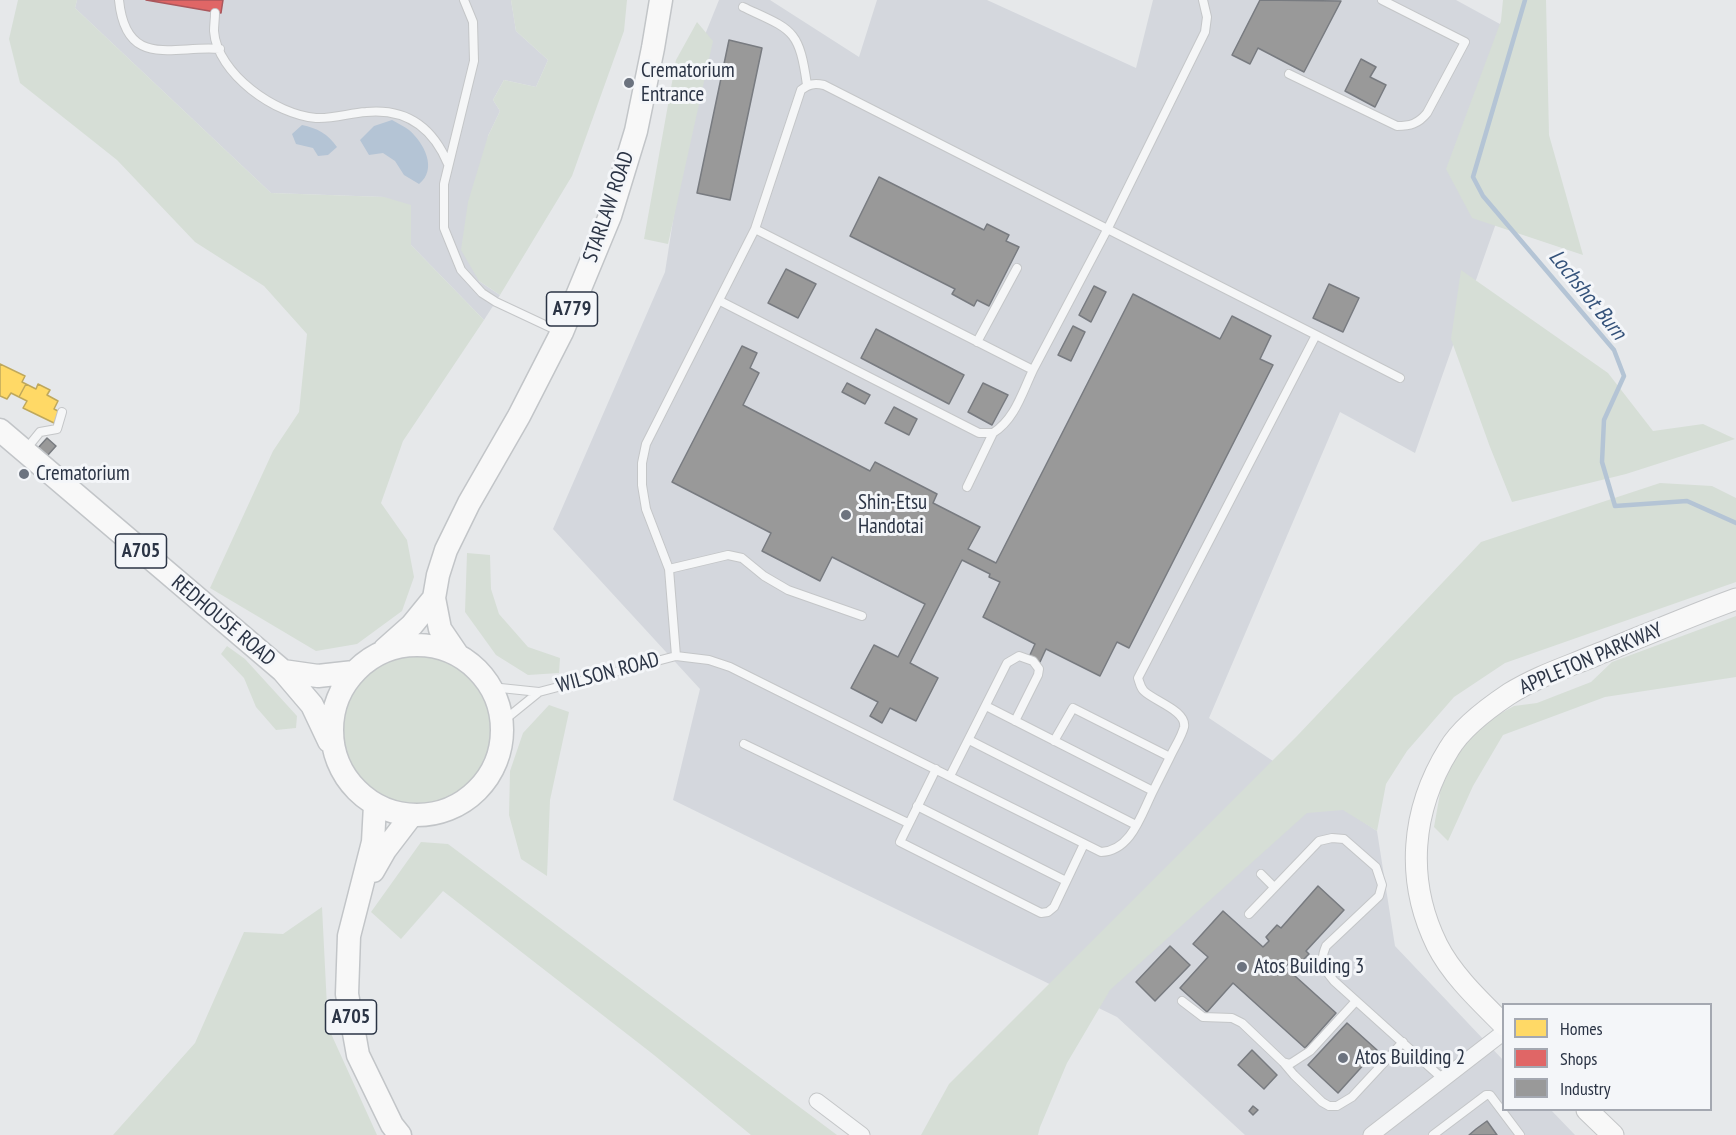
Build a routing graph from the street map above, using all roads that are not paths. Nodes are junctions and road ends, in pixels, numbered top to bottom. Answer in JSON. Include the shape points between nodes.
{"nodes":[{"id":1,"x":119,"y":0,"type":"edge"},
{"id":2,"x":464,"y":0,"type":"edge"},
{"id":3,"x":661,"y":0,"type":"edge"},
{"id":4,"x":1203,"y":0,"type":"edge"},
{"id":5,"x":1382,"y":0,"type":"edge"},
{"id":6,"x":743,"y":7,"type":"dead end"},
{"id":7,"x":215,"y":13,"type":"dead end"},
{"id":8,"x":220,"y":49,"type":"junction"},
{"id":9,"x":1290,"y":74,"type":"dead end"},
{"id":10,"x":807,"y":85,"type":"junction"},
{"id":11,"x":448,"y":164,"type":"junction"},
{"id":12,"x":1108,"y":228,"type":"junction"},
{"id":13,"x":755,"y":229,"type":"junction"},
{"id":14,"x":1017,"y":268,"type":"dead end"},
{"id":15,"x":720,"y":300,"type":"junction"},
{"id":16,"x":562,"y":332,"type":"junction"},
{"id":17,"x":1316,"y":335,"type":"junction"},
{"id":18,"x":977,"y":342,"type":"junction"},
{"id":19,"x":1033,"y":370,"type":"junction"},
{"id":20,"x":1400,"y":378,"type":"dead end"},
{"id":21,"x":62,"y":412,"type":"dead end"},
{"id":22,"x":0,"y":430,"type":"edge"},
{"id":23,"x":993,"y":433,"type":"junction"},
{"id":24,"x":25,"y":451,"type":"junction"},
{"id":25,"x":968,"y":487,"type":"dead end"},
{"id":26,"x":669,"y":569,"type":"junction"},
{"id":27,"x":434,"y":598,"type":"junction"},
{"id":28,"x":1736,"y":599,"type":"edge"},
{"id":29,"x":862,"y":616,"type":"dead end"},
{"id":30,"x":382,"y":652,"type":"junction"},
{"id":31,"x":457,"y":654,"type":"junction"},
{"id":32,"x":676,"y":656,"type":"junction"},
{"id":33,"x":283,"y":671,"type":"junction"},
{"id":34,"x":354,"y":672,"type":"junction"},
{"id":35,"x":491,"y":687,"type":"junction"},
{"id":36,"x":539,"y":692,"type":"junction"},
{"id":37,"x":986,"y":706,"type":"junction"},
{"id":38,"x":1015,"y":721,"type":"junction"},
{"id":39,"x":502,"y":722,"type":"junction"},
{"id":40,"x":969,"y":740,"type":"junction"},
{"id":41,"x":1054,"y":741,"type":"junction"},
{"id":42,"x":330,"y":742,"type":"junction"},
{"id":43,"x":744,"y":744,"type":"dead end"},
{"id":44,"x":1170,"y":757,"type":"junction"},
{"id":45,"x":936,"y":769,"type":"junction"},
{"id":46,"x":950,"y":776,"type":"junction"},
{"id":47,"x":1153,"y":791,"type":"junction"},
{"id":48,"x":375,"y":805,"type":"junction"},
{"id":49,"x":916,"y":806,"type":"junction"},
{"id":50,"x":411,"y":816,"type":"junction"},
{"id":51,"x":908,"y":823,"type":"junction"},
{"id":52,"x":1136,"y":825,"type":"junction"},
{"id":53,"x":1084,"y":844,"type":"junction"},
{"id":54,"x":1261,"y":874,"type":"dead end"},
{"id":55,"x":1066,"y":881,"type":"junction"},
{"id":56,"x":1275,"y":887,"type":"junction"},
{"id":57,"x":362,"y":891,"type":"junction"},
{"id":58,"x":1249,"y":914,"type":"dead end"},
{"id":59,"x":1182,"y":1001,"type":"dead end"},
{"id":60,"x":1356,"y":1001,"type":"junction"},
{"id":61,"x":1502,"y":1024,"type":"edge"},
{"id":62,"x":1502,"y":1033,"type":"edge"},
{"id":63,"x":1403,"y":1042,"type":"junction"},
{"id":64,"x":1283,"y":1062,"type":"junction"},
{"id":65,"x":1443,"y":1079,"type":"junction"},
{"id":66,"x":817,"y":1101,"type":"dead end"},
{"id":67,"x":1588,"y":1111,"type":"edge"},
{"id":68,"x":1380,"y":1132,"type":"edge"},
{"id":69,"x":400,"y":1135,"type":"edge"},
{"id":70,"x":862,"y":1135,"type":"edge"},
{"id":71,"x":1433,"y":1135,"type":"edge"},
{"id":72,"x":1520,"y":1135,"type":"edge"},
{"id":73,"x":1613,"y":1135,"type":"edge"}],
"edges":[{"from":1,"to":8,"type":"lane","via":[[124,25],[150,50]]},
{"from":2,"to":11,"type":"lane","via":[[473,21],[474,61]]},
{"from":3,"to":16,"type":"main road","name":"STARLAW ROAD","number":"A779","via":[[633,141],[610,216]]},
{"from":4,"to":12,"type":"lane","via":[[1205,32]]},
{"from":5,"to":9,"type":"lane","via":[[1465,42],[1420,121],[1397,126]]},
{"from":6,"to":10,"type":"lane","via":[[786,27],[797,40]]},
{"from":7,"to":8,"type":"lane","via":[[214,32]]},
{"from":8,"to":11,"type":"lane","via":[[246,86],[266,101],[295,114],[317,118],[368,111],[395,112],[427,130]]},
{"from":10,"to":12,"type":"lane","via":[[824,85]]},
{"from":10,"to":13,"type":"lane","via":[[798,96]]},
{"from":11,"to":16,"type":"lane","via":[[444,228],[460,270],[496,302]]},
{"from":12,"to":17,"type":"lane"},
{"from":12,"to":19,"type":"lane"},
{"from":13,"to":15,"type":"lane"},
{"from":13,"to":18,"type":"lane"},
{"from":14,"to":18,"type":"lane"},
{"from":15,"to":23,"type":"lane","via":[[979,433]]},
{"from":15,"to":26,"type":"lane","via":[[654,427],[642,464],[646,508]]},
{"from":16,"to":27,"type":"main road","name":"STARLAW ROAD","number":"A779","via":[[446,550]]},
{"from":17,"to":20,"type":"lane"},
{"from":17,"to":44,"type":"lane","via":[[1138,678],[1142,689],[1181,714],[1184,720]]},
{"from":18,"to":19,"type":"lane"},
{"from":19,"to":23,"type":"lane","via":[[1011,417]]},
{"from":21,"to":24,"type":"lane","via":[[57,429],[40,432]]},
{"from":22,"to":24,"type":"main road","name":"REDHOUSE ROAD","number":"A705"},
{"from":23,"to":25,"type":"lane"},
{"from":24,"to":33,"type":"main road","name":"REDHOUSE ROAD","number":"A705"},
{"from":26,"to":29,"type":"lane","via":[[728,555],[742,558],[788,590]]},
{"from":26,"to":32,"type":"lane"},
{"from":27,"to":30,"type":"main road","number":"A779"},
{"from":27,"to":31,"type":"main road","number":"A779","via":[[440,629]]},
{"from":28,"to":61,"type":"street","name":"APPLETON PARKWAY","via":[[1542,676],[1494,705],[1449,748],[1418,827],[1416,879],[1425,917],[1443,957]]},
{"from":30,"to":31,"type":"main road","number":"A705","via":[[414,644],[436,646]]},
{"from":30,"to":34,"type":"main road","number":"A705"},
{"from":31,"to":35,"type":"main road","number":"A705","via":[[477,669]]},
{"from":32,"to":36,"type":"lane","name":"WILSON ROAD"},
{"from":32,"to":45,"type":"lane","via":[[730,667]]},
{"from":33,"to":34,"type":"main road","number":"A705","via":[[318,676]]},
{"from":33,"to":42,"type":"main road","number":"A705","via":[[312,705]]},
{"from":34,"to":42,"type":"main road","number":"A705","via":[[336,700]]},
{"from":35,"to":36,"type":"lane","name":"WILSON ROAD"},
{"from":35,"to":39,"type":"main road","number":"A705"},
{"from":36,"to":39,"type":"lane","name":"WILSON ROAD"},
{"from":37,"to":38,"type":"lane"},
{"from":37,"to":38,"type":"lane","via":[[1007,663],[1019,656],[1028,658],[1039,669],[1038,675]]},
{"from":37,"to":40,"type":"lane"},
{"from":38,"to":41,"type":"lane"},
{"from":39,"to":50,"type":"main road","number":"A705","via":[[499,756],[487,780],[471,798],[434,815]]},
{"from":40,"to":46,"type":"lane"},
{"from":40,"to":52,"type":"lane"},
{"from":41,"to":44,"type":"lane","via":[[1073,708]]},
{"from":41,"to":47,"type":"lane"},
{"from":42,"to":48,"type":"main road","number":"A705","via":[[339,767],[354,789]]},
{"from":43,"to":51,"type":"lane"},
{"from":44,"to":47,"type":"lane"},
{"from":45,"to":46,"type":"lane"},
{"from":45,"to":49,"type":"lane"},
{"from":46,"to":53,"type":"lane"},
{"from":47,"to":52,"type":"lane"},
{"from":48,"to":50,"type":"main road","number":"A705"},
{"from":48,"to":57,"type":"main road","number":"A705","via":[[373,842]]},
{"from":49,"to":51,"type":"lane"},
{"from":49,"to":55,"type":"lane"},
{"from":50,"to":57,"type":"main road","number":"A705","via":[[385,850]]},
{"from":51,"to":55,"type":"lane","via":[[900,842],[1041,913],[1054,907]]},
{"from":52,"to":53,"type":"lane","via":[[1126,842],[1111,851],[1101,852]]},
{"from":53,"to":55,"type":"lane"},
{"from":54,"to":56,"type":"lane"},
{"from":56,"to":58,"type":"lane"},
{"from":56,"to":60,"type":"lane","via":[[1318,841],[1332,838],[1344,839],[1376,867],[1382,885],[1379,896],[1326,946],[1322,955],[1323,967]]},
{"from":57,"to":69,"type":"main road","number":"A705","via":[[349,936],[346,994],[358,1055]]},
{"from":59,"to":64,"type":"lane","via":[[1203,1017],[1232,1018],[1242,1023]]},
{"from":60,"to":63,"type":"lane"},
{"from":60,"to":64,"type":"lane","via":[[1311,1051],[1290,1064]]},
{"from":62,"to":65,"type":"street"},
{"from":63,"to":64,"type":"lane","via":[[1352,1097],[1337,1106],[1322,1102]]},
{"from":63,"to":65,"type":"lane"},
{"from":65,"to":68,"type":"street"},
{"from":66,"to":70,"type":"street"},
{"from":67,"to":73,"type":"street"},
{"from":71,"to":72,"type":"lane","via":[[1486,1095],[1490,1095]]}]}
